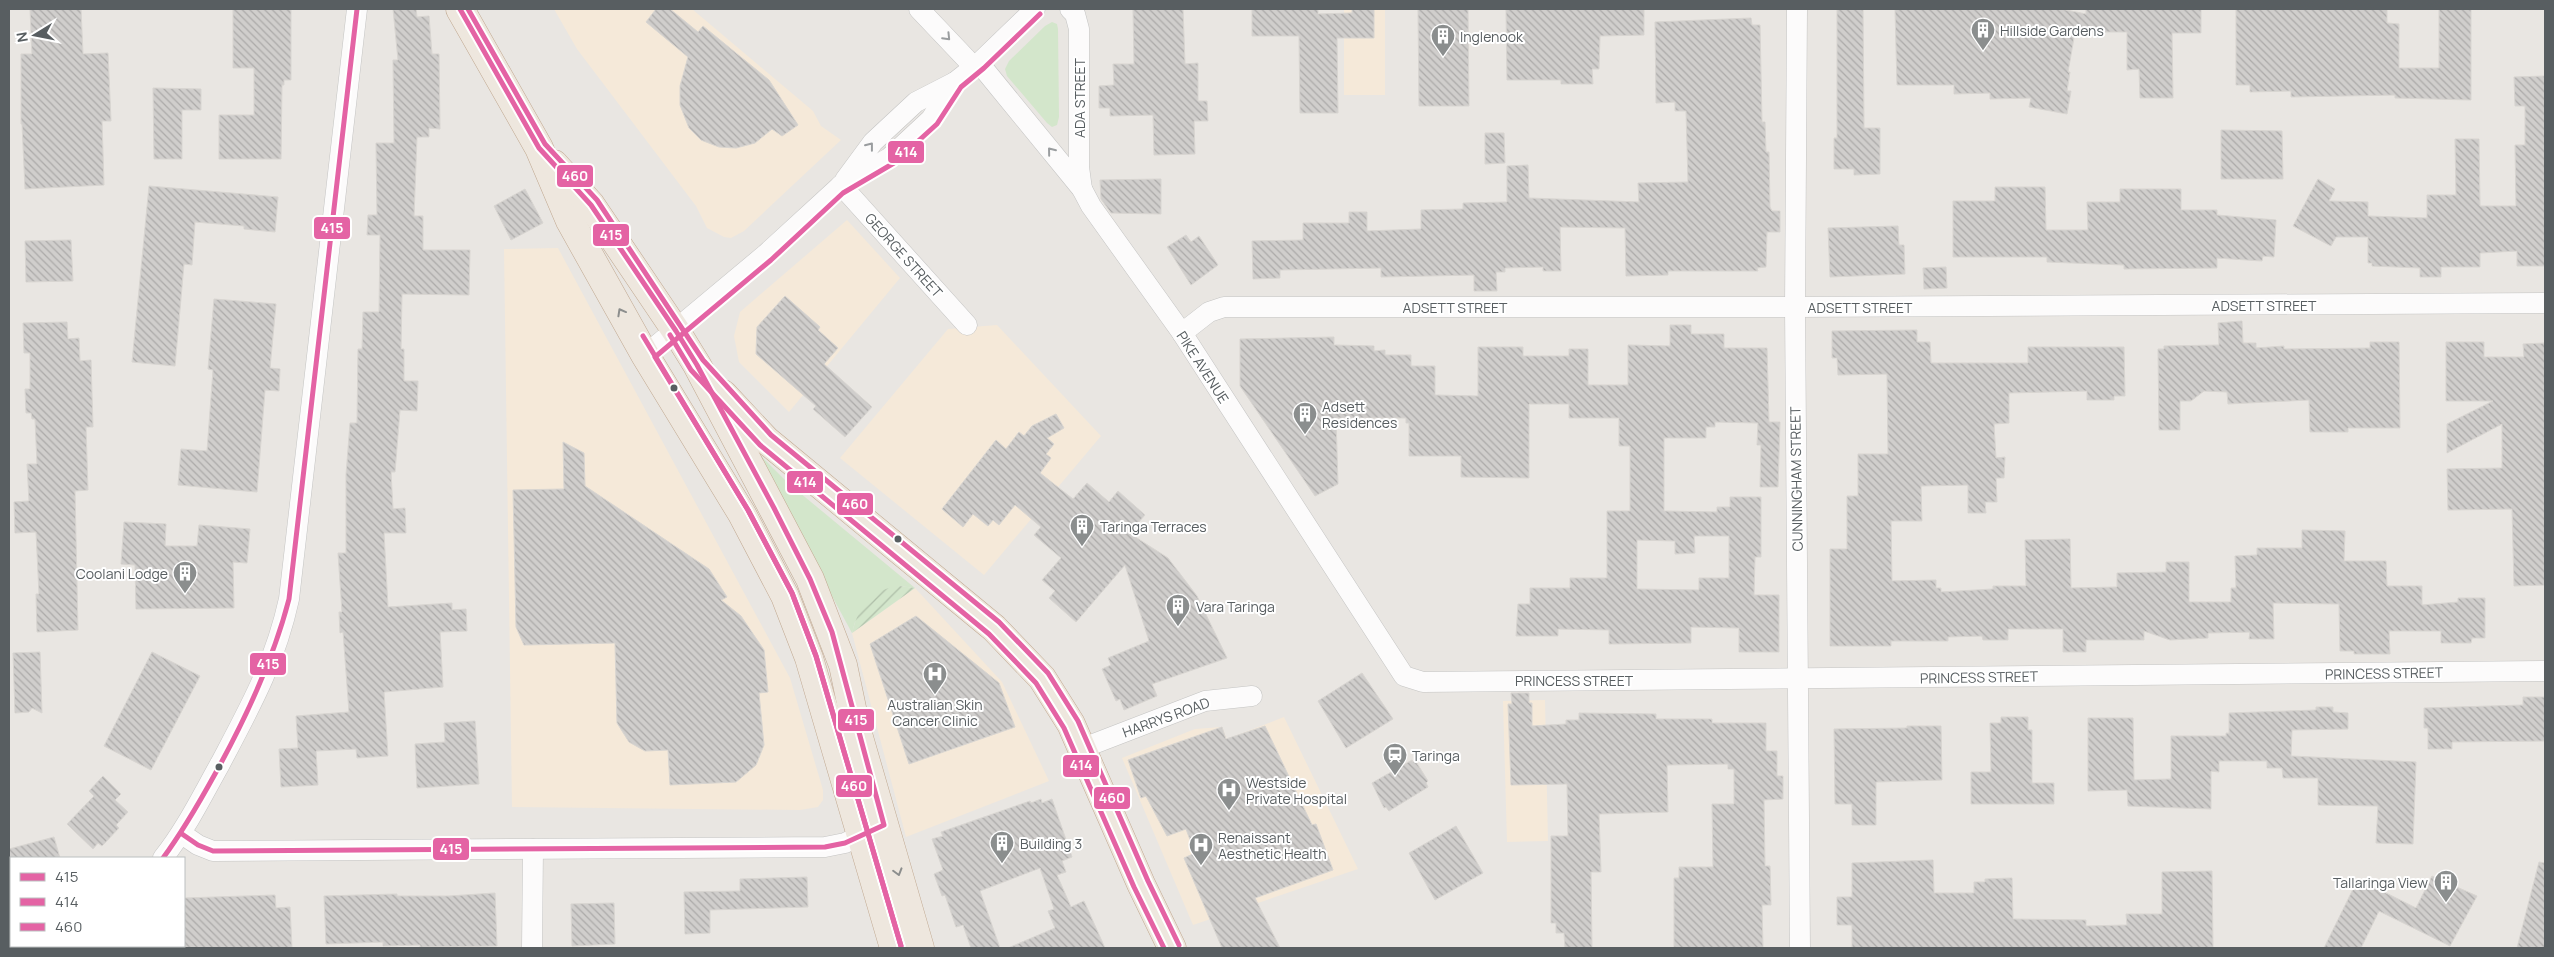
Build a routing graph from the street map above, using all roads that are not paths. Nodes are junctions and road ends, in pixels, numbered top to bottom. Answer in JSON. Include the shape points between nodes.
{"nodes":[{"id":1,"x":358,"y":9,"type":"edge"},
{"id":2,"x":460,"y":9,"type":"edge"},
{"id":3,"x":919,"y":9,"type":"edge"},
{"id":4,"x":1035,"y":9,"type":"edge"},
{"id":5,"x":1070,"y":9,"type":"edge"},
{"id":6,"x":1797,"y":9,"type":"edge"},
{"id":7,"x":977,"y":65,"type":"junction"},
{"id":8,"x":539,"y":148,"type":"junction"},
{"id":9,"x":841,"y":185,"type":"junction"},
{"id":10,"x":1082,"y":189,"type":"junction"},
{"id":11,"x":2545,"y":303,"type":"edge"},
{"id":12,"x":1795,"y":307,"type":"junction"},
{"id":13,"x":967,"y":326,"type":"dead end"},
{"id":14,"x":676,"y":331,"type":"junction"},
{"id":15,"x":1182,"y":332,"type":"junction"},
{"id":16,"x":645,"y":355,"type":"junction"},
{"id":17,"x":697,"y":365,"type":"junction"},
{"id":18,"x":2545,"y":671,"type":"edge"},
{"id":19,"x":1798,"y":678,"type":"junction"},
{"id":20,"x":1412,"y":680,"type":"joint"},
{"id":21,"x":1252,"y":696,"type":"dead end"},
{"id":22,"x":1083,"y":748,"type":"junction"},
{"id":23,"x":873,"y":830,"type":"junction"},
{"id":24,"x":182,"y":834,"type":"junction"},
{"id":25,"x":533,"y":849,"type":"junction"},
{"id":26,"x":164,"y":857,"type":"edge"},
{"id":27,"x":532,"y":948,"type":"edge"},
{"id":28,"x":894,"y":948,"type":"edge"},
{"id":29,"x":920,"y":948,"type":"edge"},
{"id":30,"x":1172,"y":948,"type":"edge"},
{"id":31,"x":1800,"y":948,"type":"edge"}],
"edges":[{"from":1,"to":24,"type":"street","via":[[287,608],[281,635],[260,688]]},
{"from":2,"to":8,"type":"highway"},
{"from":3,"to":7,"type":"street","name":"PIKE AVENUE","one_way":true},
{"from":4,"to":7,"type":"street"},
{"from":5,"to":10,"type":"street","name":"ADA STREET","via":[[1079,29],[1079,167]]},
{"from":6,"to":12,"type":"street","name":"CUNNINGHAM STREET"},
{"from":7,"to":9,"type":"street","via":[[955,82],[916,102],[873,142]]},
{"from":10,"to":7,"type":"street","name":"PIKE AVENUE","one_way":true},
{"from":8,"to":14,"type":"highway","via":[[591,205]]},
{"from":16,"to":8,"type":"highway","one_way":true,"via":[[570,221]]},
{"from":9,"to":13,"type":"street","name":"GEORGE STREET"},
{"from":9,"to":14,"type":"street"},
{"from":10,"to":15,"type":"street","name":"PIKE AVENUE"},
{"from":11,"to":12,"type":"street","name":"ADSETT STREET"},
{"from":12,"to":15,"type":"street","name":"ADSETT STREET","via":[[1224,307],[1209,312]]},
{"from":12,"to":19,"type":"street","name":"CUNNINGHAM STREET"},
{"from":14,"to":16,"type":"street"},
{"from":14,"to":17,"type":"highway"},
{"from":15,"to":20,"type":"street","name":"PIKE AVENUE","via":[[1404,676]]},
{"from":16,"to":23,"type":"highway","via":[[742,514],[785,596]]},
{"from":17,"to":22,"type":"highway","via":[[766,440],[1019,651],[1053,693]]},
{"from":17,"to":23,"type":"highway","via":[[792,543],[825,615],[843,665]]},
{"from":18,"to":19,"type":"street","name":"PRINCESS STREET"},
{"from":19,"to":20,"type":"street","name":"PRINCESS STREET"},
{"from":19,"to":31,"type":"street","name":"CUNNINGHAM STREET"},
{"from":21,"to":22,"type":"street","name":"HARRYS ROAD","via":[[1205,701]]},
{"from":22,"to":30,"type":"highway"},
{"from":23,"to":25,"type":"street","via":[[846,843],[825,846]]},
{"from":23,"to":28,"type":"highway"},
{"from":23,"to":29,"type":"highway","one_way":true},
{"from":24,"to":25,"type":"street","via":[[213,850]]},
{"from":24,"to":26,"type":"street"},
{"from":25,"to":27,"type":"street"}]}
